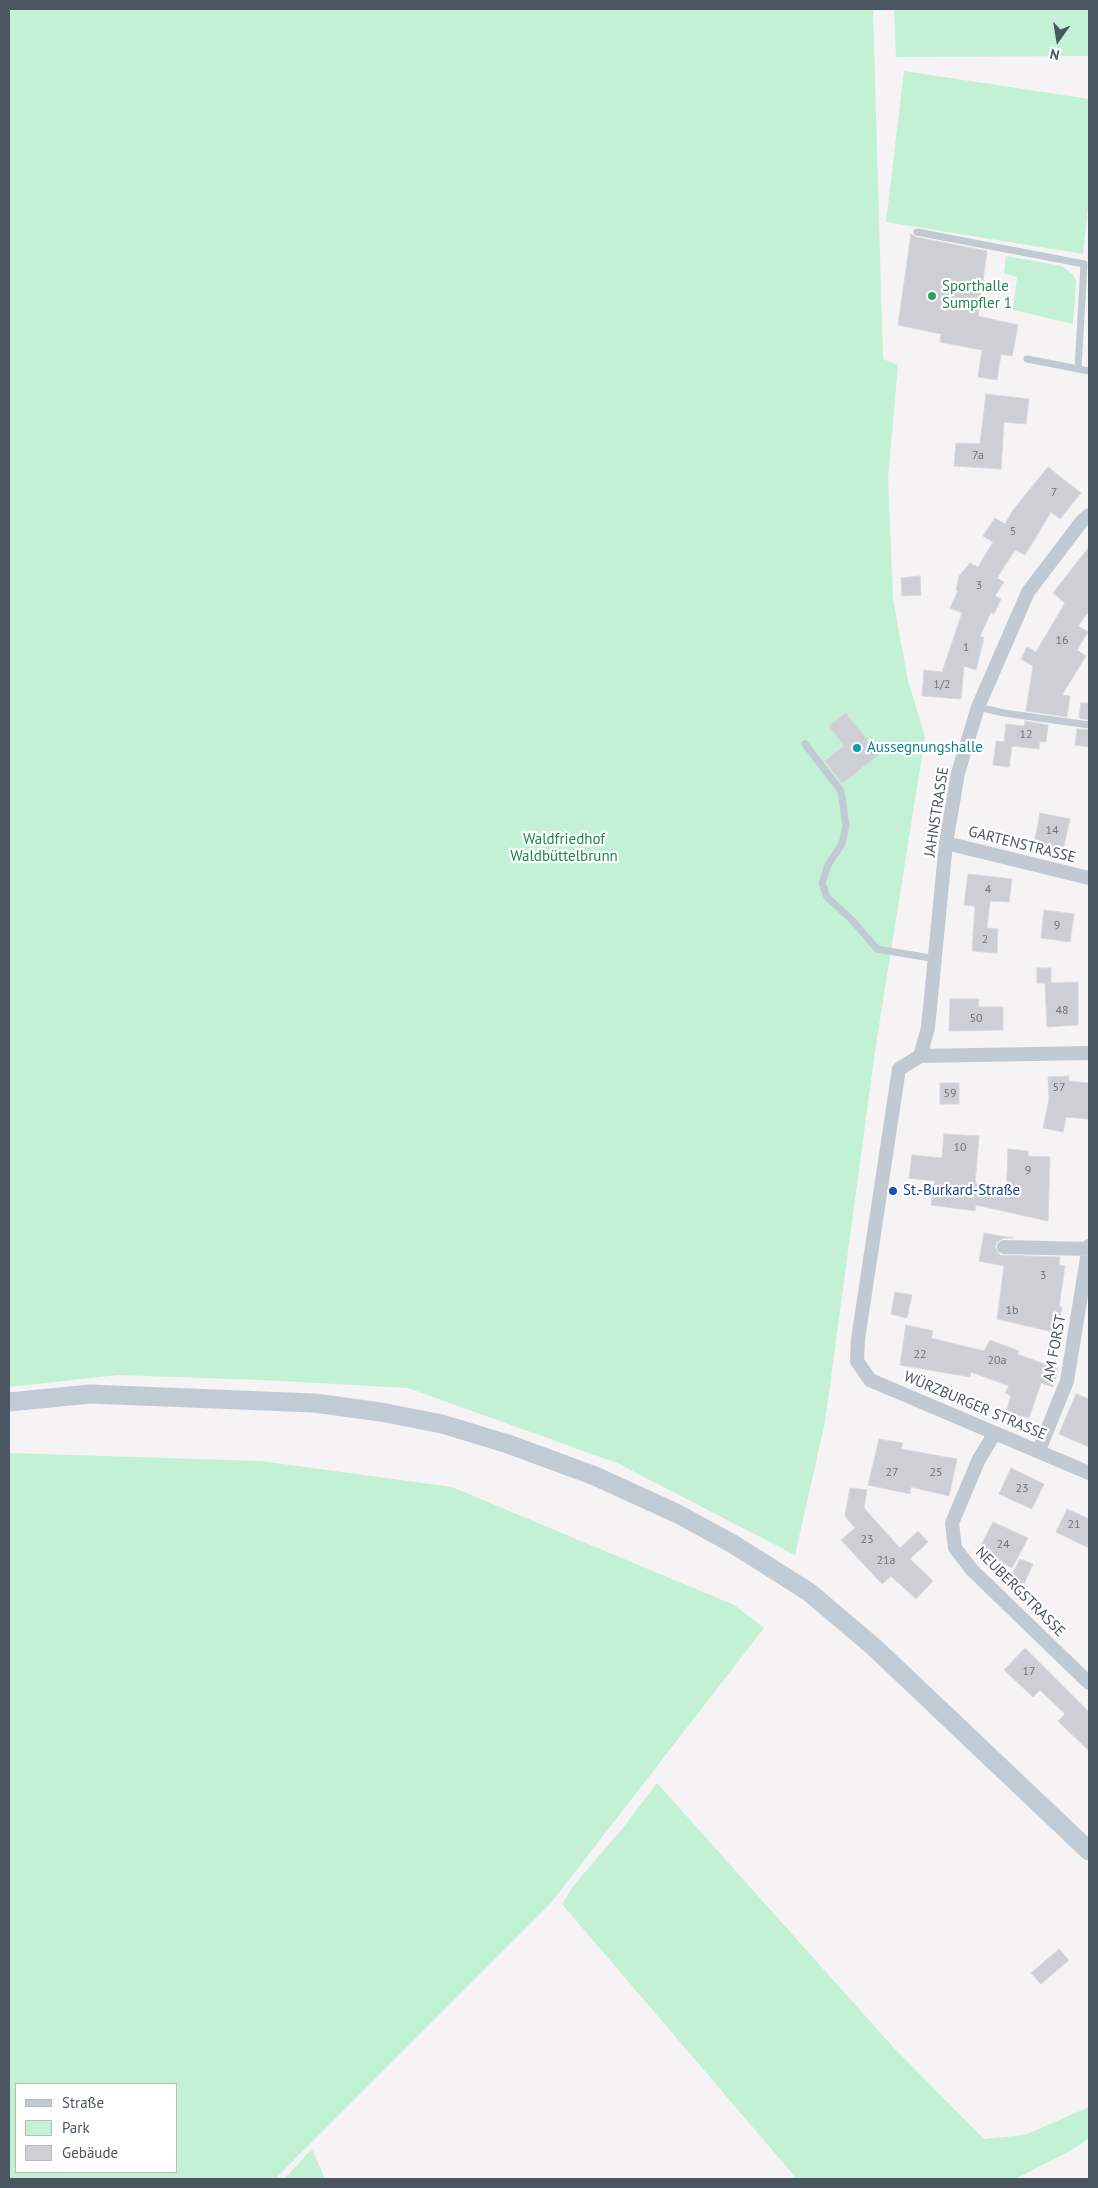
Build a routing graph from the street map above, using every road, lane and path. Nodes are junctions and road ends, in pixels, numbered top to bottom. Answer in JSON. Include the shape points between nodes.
{"nodes":[{"id":1,"x":917,"y":232,"type":"dead end"},
{"id":2,"x":1027,"y":359,"type":"dead end"},
{"id":3,"x":1078,"y":369,"type":"junction"},
{"id":4,"x":1089,"y":371,"type":"edge"},
{"id":5,"x":1089,"y":515,"type":"edge"},
{"id":6,"x":978,"y":707,"type":"junction"},
{"id":7,"x":1089,"y":725,"type":"edge"},
{"id":8,"x":805,"y":744,"type":"dead end"},
{"id":9,"x":946,"y":843,"type":"junction"},
{"id":10,"x":1089,"y":878,"type":"edge"},
{"id":11,"x":936,"y":959,"type":"junction"},
{"id":12,"x":1089,"y":1054,"type":"edge"},
{"id":13,"x":920,"y":1056,"type":"junction"},
{"id":14,"x":1089,"y":1246,"type":"edge"},
{"id":15,"x":1004,"y":1247,"type":"dead end"},
{"id":16,"x":1089,"y":1250,"type":"edge"},
{"id":17,"x":9,"y":1402,"type":"edge"},
{"id":18,"x":995,"y":1433,"type":"junction"},
{"id":19,"x":1039,"y":1450,"type":"junction"},
{"id":20,"x":1089,"y":1473,"type":"edge"},
{"id":21,"x":1089,"y":1683,"type":"edge"},
{"id":22,"x":1089,"y":1851,"type":"edge"}],
"edges":[{"from":1,"to":3,"type":"lane","via":[[1084,264]]},
{"from":2,"to":3,"type":"lane"},
{"from":3,"to":4,"type":"lane"},
{"from":5,"to":6,"type":"street","name":"JAHNSTRASSE","via":[[1028,592]]},
{"from":6,"to":7,"type":"lane"},
{"from":6,"to":9,"type":"street","name":"JAHNSTRASSE","via":[[958,773]]},
{"from":8,"to":11,"type":"lane","via":[[840,791],[846,826],[842,844],[828,865],[822,883],[827,897],[877,949]]},
{"from":9,"to":10,"type":"street","name":"GARTENSTRASSE"},
{"from":9,"to":11,"type":"street","name":"JAHNSTRASSE"},
{"from":11,"to":13,"type":"street","name":"JAHNSTRASSE","via":[[928,1028]]},
{"from":12,"to":13,"type":"street"},
{"from":13,"to":18,"type":"street","name":"WÜRZBURGER STRASSE","via":[[899,1069],[857,1361],[870,1380]]},
{"from":14,"to":16,"type":"street","name":"AM FORST"},
{"from":15,"to":16,"type":"street"},
{"from":16,"to":19,"type":"street","name":"AM FORST","via":[[1067,1381]]},
{"from":17,"to":22,"type":"main road","via":[[90,1394],[314,1403],[442,1424],[595,1476],[678,1514],[810,1592],[875,1648]]},
{"from":18,"to":19,"type":"street","name":"WÜRZBURGER STRASSE"},
{"from":18,"to":21,"type":"street","name":"NEUBERGSTRASSE","via":[[979,1460],[952,1523],[955,1548],[972,1570]]},
{"from":19,"to":20,"type":"street","name":"WÜRZBURGER STRASSE"}]}
